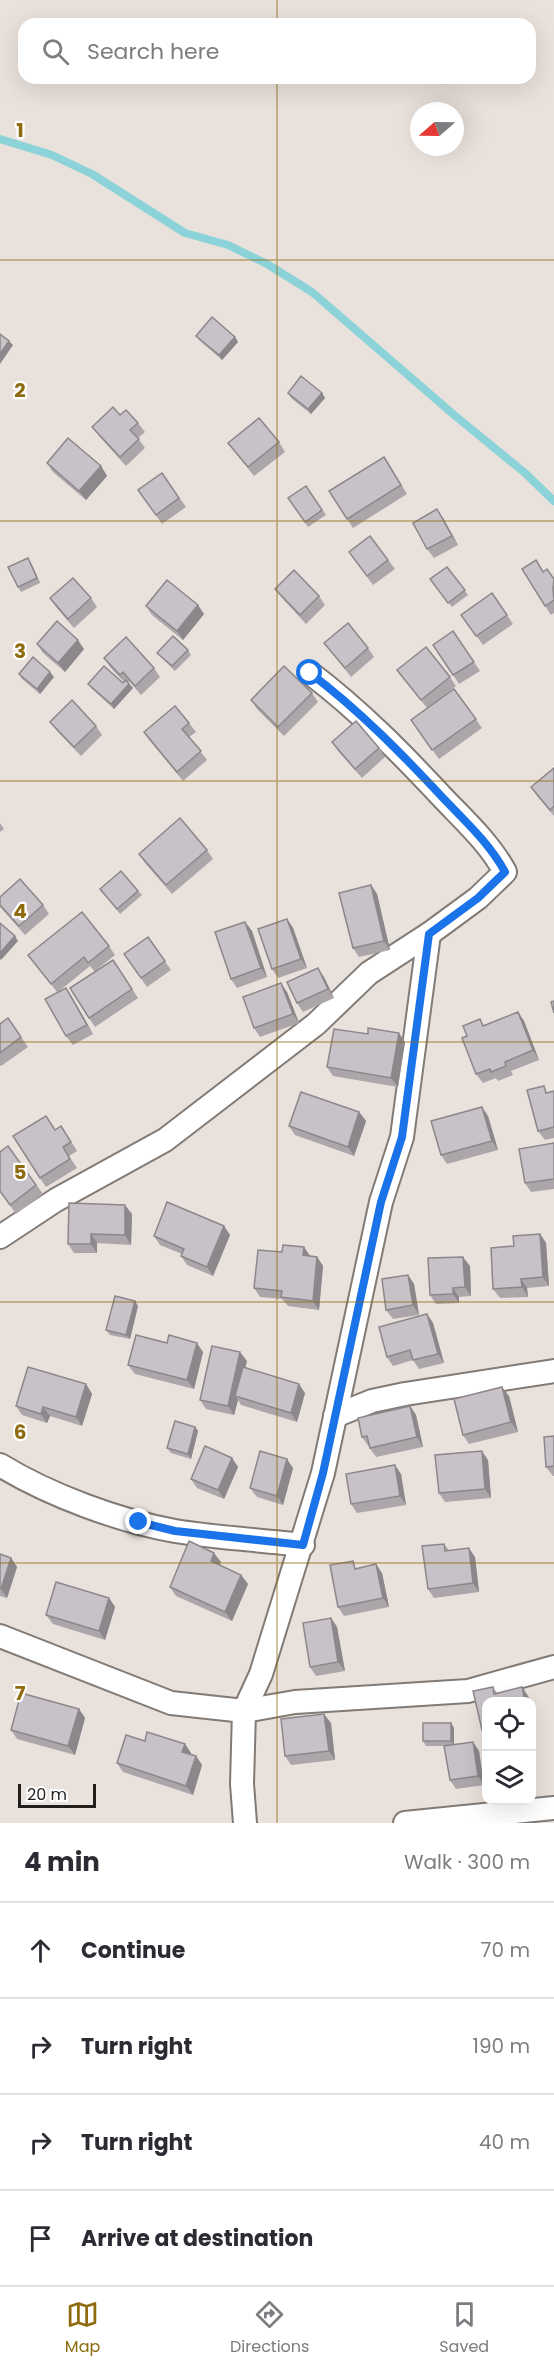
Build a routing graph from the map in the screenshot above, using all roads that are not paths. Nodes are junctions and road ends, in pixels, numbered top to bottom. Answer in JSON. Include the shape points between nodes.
{"nodes":[{"id":1,"x":310,"y":673,"type":"dead end"},
{"id":2,"x":429,"y":934,"type":"junction"},
{"id":3,"x":0,"y":1237,"type":"edge"},
{"id":4,"x":554,"y":1371,"type":"edge"},
{"id":5,"x":335,"y":1416,"type":"junction"},
{"id":6,"x":0,"y":1465,"type":"edge"},
{"id":7,"x":303,"y":1545,"type":"junction"},
{"id":8,"x":0,"y":1636,"type":"edge"},
{"id":9,"x":554,"y":1667,"type":"edge"},
{"id":10,"x":244,"y":1711,"type":"junction"},
{"id":11,"x":554,"y":1808,"type":"edge"},
{"id":12,"x":245,"y":1823,"type":"edge"},
{"id":13,"x":405,"y":1823,"type":"edge"}],
"edges":[{"from":1,"to":2,"type":"street","via":[[340,695],[404,756],[495,853],[505,872],[478,898]]},
{"from":2,"to":3,"type":"street","via":[[369,973],[316,1024],[165,1140],[56,1200]]},
{"from":2,"to":5,"type":"street","via":[[402,1137],[381,1202]]},
{"from":4,"to":5,"type":"street","via":[[405,1394],[372,1401]]},
{"from":5,"to":7,"type":"street"},
{"from":6,"to":7,"type":"street","via":[[66,1498],[139,1522],[175,1531]]},
{"from":7,"to":10,"type":"street","via":[[261,1674]]},
{"from":8,"to":10,"type":"street","via":[[171,1703]]},
{"from":9,"to":10,"type":"street","via":[[468,1691],[295,1702]]},
{"from":10,"to":12,"type":"street"},
{"from":11,"to":13,"type":"street"}]}
